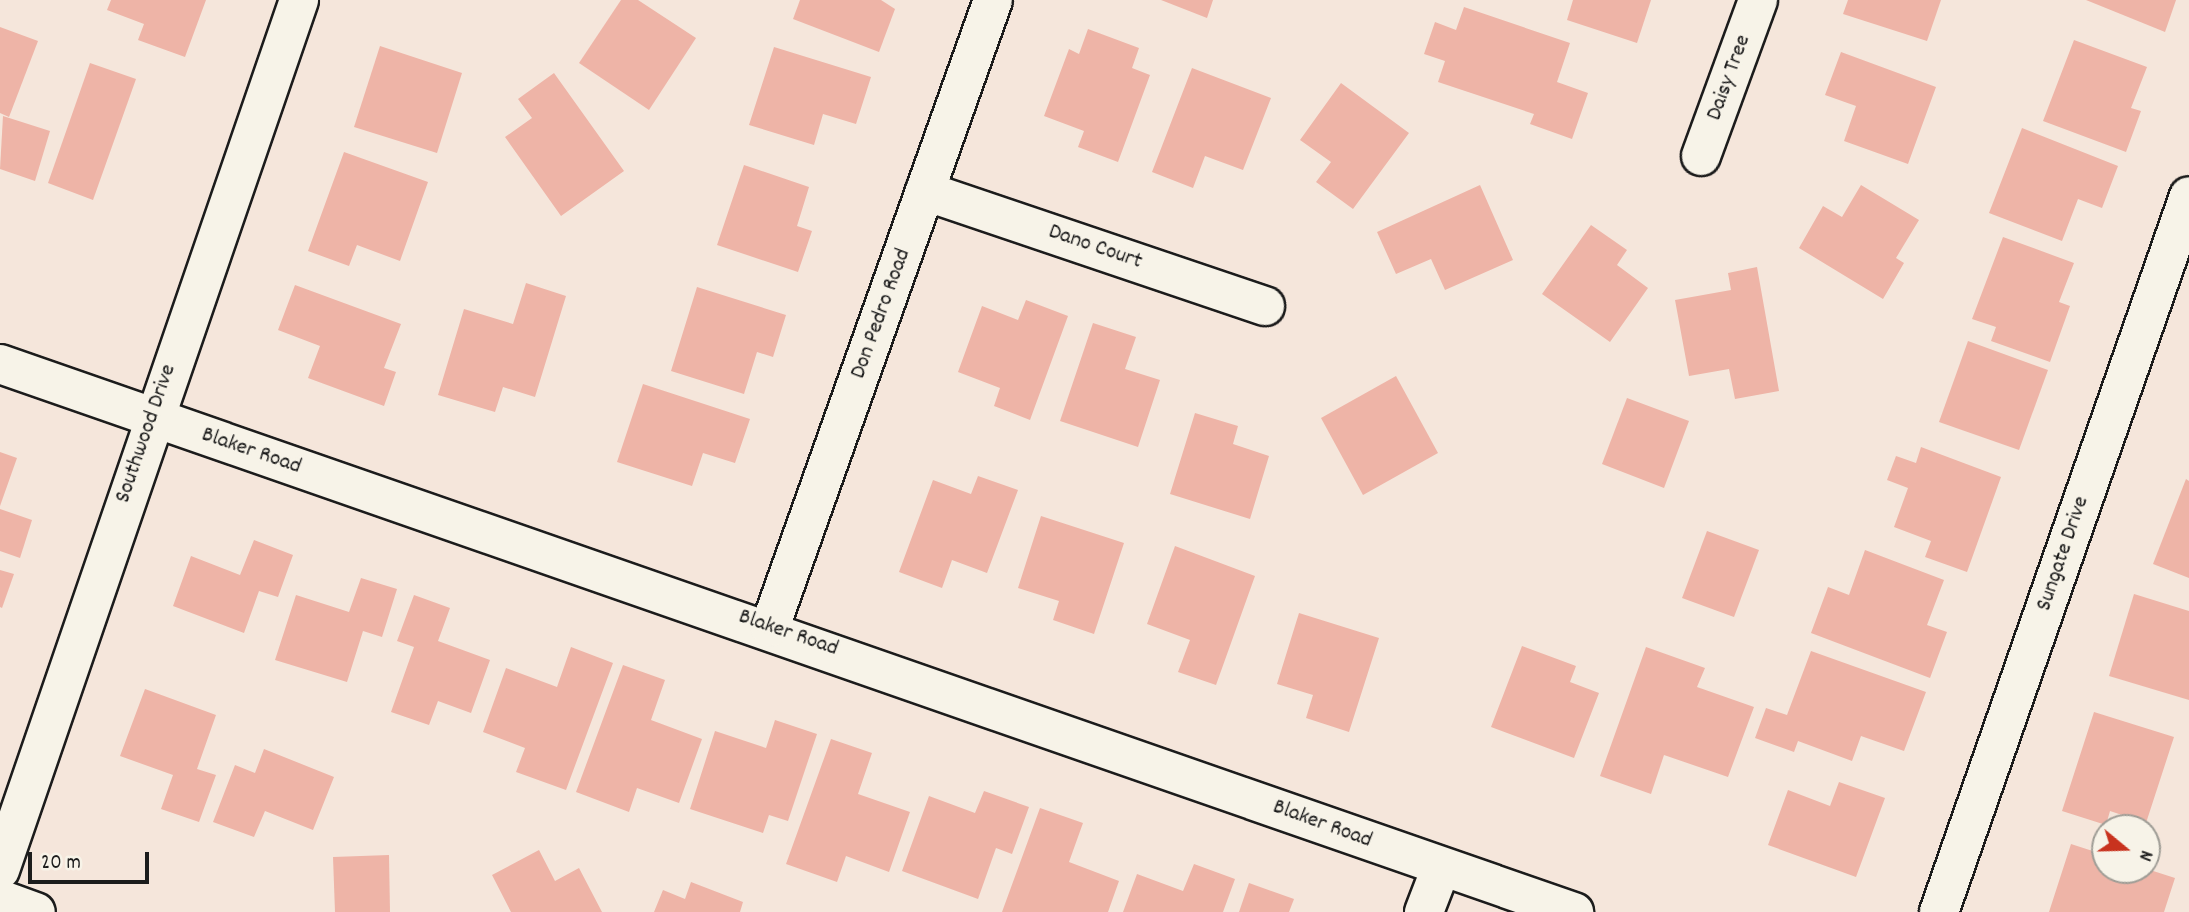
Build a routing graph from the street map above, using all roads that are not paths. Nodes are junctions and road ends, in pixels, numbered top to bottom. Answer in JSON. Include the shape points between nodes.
{"nodes":[{"id":1,"x":299,"y":0,"type":"edge"},
{"id":2,"x":993,"y":0,"type":"edge"},
{"id":3,"x":1758,"y":0,"type":"edge"},
{"id":4,"x":1701,"y":156,"type":"dead end"},
{"id":5,"x":925,"y":191,"type":"junction"},
{"id":6,"x":2189,"y":196,"type":"edge"},
{"id":7,"x":1265,"y":306,"type":"dead end"},
{"id":8,"x":0,"y":364,"type":"edge"},
{"id":9,"x":152,"y":418,"type":"junction"},
{"id":10,"x":770,"y":627,"type":"junction"},
{"id":11,"x":1441,"y":868,"type":"junction"},
{"id":12,"x":0,"y":870,"type":"edge"},
{"id":13,"x":0,"y":899,"type":"edge"},
{"id":14,"x":36,"y":912,"type":"edge"},
{"id":15,"x":1424,"y":912,"type":"edge"},
{"id":16,"x":1574,"y":912,"type":"edge"},
{"id":17,"x":1939,"y":912,"type":"edge"}],
"edges":[{"from":1,"to":9,"type":"street","name":"Southwood Drive"},
{"from":2,"to":5,"type":"street","name":"Don Pedro Road"},
{"from":3,"to":4,"type":"street","name":"Daisy Tree"},
{"from":5,"to":7,"type":"street","name":"Dano Court"},
{"from":5,"to":10,"type":"street","name":"Don Pedro Road"},
{"from":6,"to":17,"type":"street","name":"Sungate Drive"},
{"from":8,"to":9,"type":"street","name":"Blaker Road"},
{"from":9,"to":10,"type":"street","name":"Blaker Road"},
{"from":9,"to":12,"type":"street","name":"Southwood Drive"},
{"from":10,"to":11,"type":"street","name":"Blaker Road"},
{"from":11,"to":15,"type":"street"},
{"from":11,"to":16,"type":"street","name":"Blaker Road"},
{"from":13,"to":14,"type":"street"}]}
